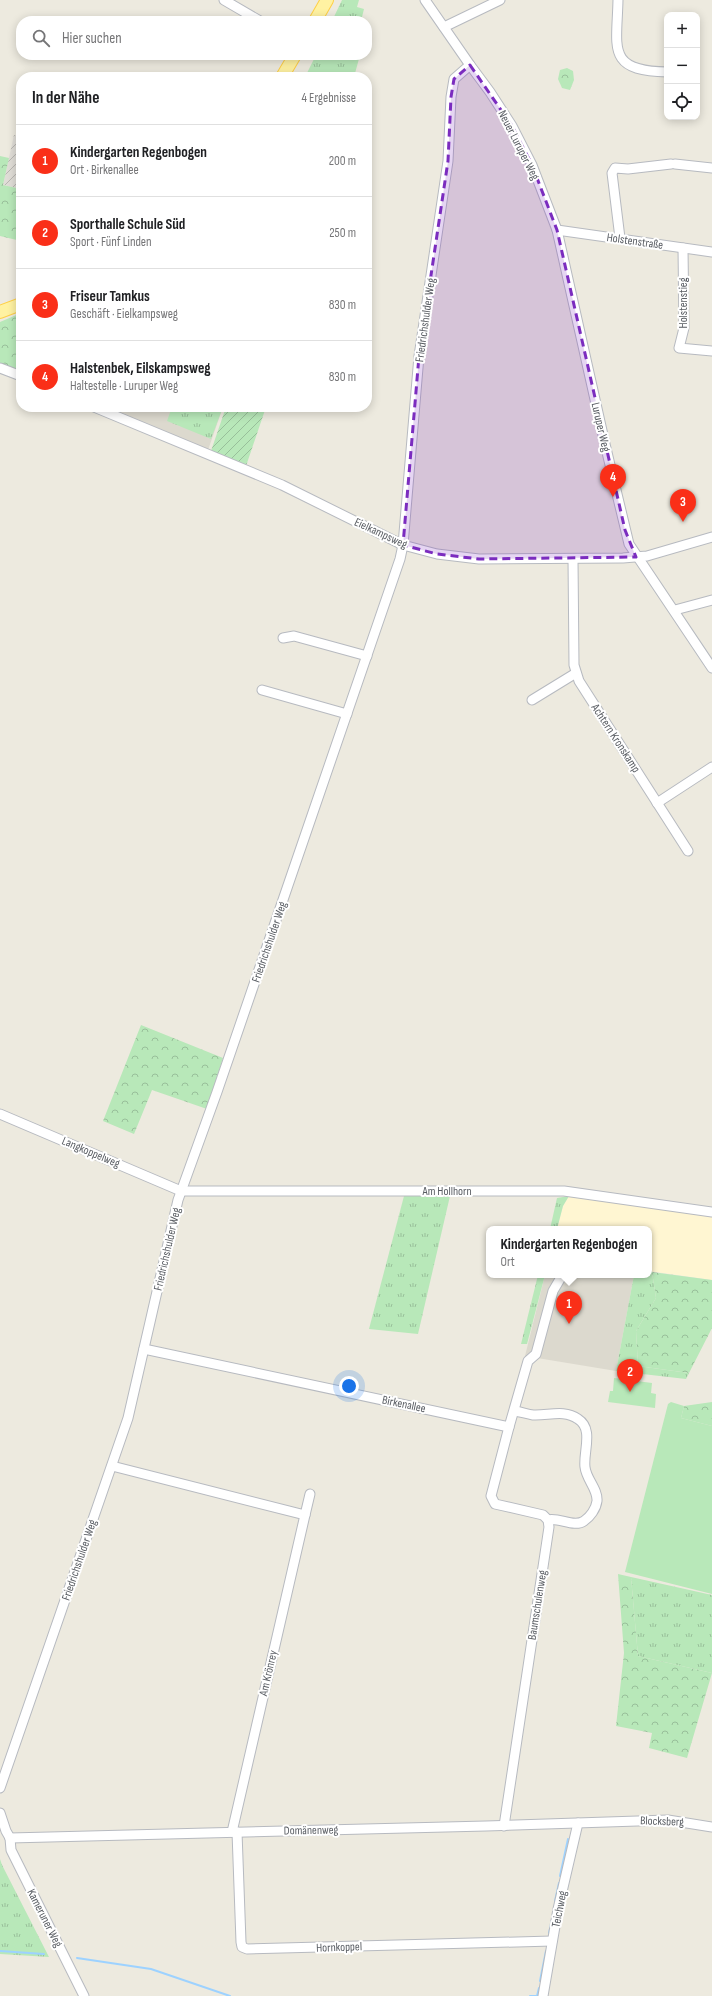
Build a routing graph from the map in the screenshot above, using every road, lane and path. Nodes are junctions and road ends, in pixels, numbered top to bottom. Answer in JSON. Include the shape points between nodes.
{"nodes":[{"id":1,"x":224,"y":0,"type":"edge"},
{"id":2,"x":327,"y":0,"type":"edge"},
{"id":3,"x":425,"y":0,"type":"edge"},
{"id":4,"x":500,"y":0,"type":"edge"},
{"id":5,"x":618,"y":0,"type":"edge"},
{"id":6,"x":251,"y":16,"type":"edge"},
{"id":7,"x":318,"y":16,"type":"edge"},
{"id":8,"x":444,"y":28,"type":"junction"},
{"id":9,"x":292,"y":60,"type":"edge"},
{"id":10,"x":470,"y":65,"type":"junction"},
{"id":11,"x":285,"y":72,"type":"edge"},
{"id":12,"x":664,"y":72,"type":"edge"},
{"id":13,"x":712,"y":168,"type":"edge"},
{"id":14,"x":557,"y":230,"type":"junction"},
{"id":15,"x":620,"y":238,"type":"junction"},
{"id":16,"x":683,"y":248,"type":"junction"},
{"id":17,"x":712,"y":252,"type":"edge"},
{"id":18,"x":16,"y":306,"type":"edge"},
{"id":19,"x":0,"y":312,"type":"edge"},
{"id":20,"x":712,"y":351,"type":"edge"},
{"id":21,"x":0,"y":368,"type":"edge"},
{"id":22,"x":16,"y":374,"type":"edge"},
{"id":23,"x":106,"y":412,"type":"edge"},
{"id":24,"x":712,"y":537,"type":"edge"},
{"id":25,"x":403,"y":545,"type":"junction"},
{"id":26,"x":636,"y":557,"type":"junction"},
{"id":27,"x":573,"y":559,"type":"junction"},
{"id":28,"x":712,"y":600,"type":"edge"},
{"id":29,"x":675,"y":610,"type":"junction"},
{"id":30,"x":283,"y":638,"type":"dead end"},
{"id":31,"x":367,"y":656,"type":"junction"},
{"id":32,"x":712,"y":668,"type":"edge"},
{"id":33,"x":576,"y":673,"type":"junction"},
{"id":34,"x":262,"y":690,"type":"dead end"},
{"id":35,"x":532,"y":700,"type":"dead end"},
{"id":36,"x":347,"y":714,"type":"junction"},
{"id":37,"x":712,"y":766,"type":"edge"},
{"id":38,"x":657,"y":803,"type":"junction"},
{"id":39,"x":688,"y":851,"type":"dead end"},
{"id":40,"x":0,"y":1114,"type":"edge"},
{"id":41,"x":181,"y":1191,"type":"junction"},
{"id":42,"x":712,"y":1212,"type":"edge"},
{"id":43,"x":560,"y":1279,"type":"dead end"},
{"id":44,"x":144,"y":1349,"type":"junction"},
{"id":45,"x":515,"y":1411,"type":"junction"},
{"id":46,"x":509,"y":1427,"type":"junction"},
{"id":47,"x":112,"y":1466,"type":"junction"},
{"id":48,"x":310,"y":1494,"type":"dead end"},
{"id":49,"x":305,"y":1515,"type":"junction"},
{"id":50,"x":548,"y":1520,"type":"junction"},
{"id":51,"x":0,"y":1788,"type":"edge"},
{"id":52,"x":0,"y":1813,"type":"edge"},
{"id":53,"x":612,"y":1821,"type":"joint"},
{"id":54,"x":578,"y":1823,"type":"junction"},
{"id":55,"x":504,"y":1826,"type":"junction"},
{"id":56,"x":712,"y":1826,"type":"edge"},
{"id":57,"x":234,"y":1832,"type":"junction"},
{"id":58,"x":10,"y":1838,"type":"junction"},
{"id":59,"x":552,"y":1941,"type":"junction"},
{"id":60,"x":84,"y":1996,"type":"edge"},
{"id":61,"x":543,"y":1996,"type":"edge"}],
"edges":[{"from":1,"to":6,"type":"street"},
{"from":2,"to":7,"type":"main road"},
{"from":3,"to":8,"type":"street"},
{"from":4,"to":8,"type":"street"},
{"from":5,"to":12,"type":"street","via":[[616,48],[619,56],[633,68]]},
{"from":8,"to":10,"type":"street"},
{"from":9,"to":11,"type":"main road"},
{"from":10,"to":14,"type":"street","name":"Neuer Luruper Weg","via":[[522,144]]},
{"from":10,"to":25,"type":"street","name":"Friedrichshulder Weg","via":[[454,79],[451,97],[448,161],[419,356]]},
{"from":13,"to":15,"type":"street","via":[[673,164],[628,170],[615,168],[612,173]]},
{"from":14,"to":15,"type":"street","name":"Holstenstraße"},
{"from":14,"to":26,"type":"street","name":"Luruper Weg","via":[[625,530]]},
{"from":15,"to":16,"type":"street","name":"Holstenstraße"},
{"from":16,"to":17,"type":"street","name":"Holstenstraße"},
{"from":16,"to":20,"type":"street","name":"Holstenstieg","via":[[684,328],[680,348]]},
{"from":18,"to":19,"type":"main road"},
{"from":21,"to":22,"type":"street"},
{"from":23,"to":25,"type":"street","name":"Eielkampsweg","via":[[282,485]]},
{"from":24,"to":26,"type":"street","name":"Eielkampsweg"},
{"from":25,"to":27,"type":"street","name":"Eielkampsweg","via":[[437,554],[479,559]]},
{"from":25,"to":31,"type":"street","name":"Friedrichshulder Weg"},
{"from":26,"to":27,"type":"street","name":"Eielkampsweg"},
{"from":26,"to":29,"type":"street","name":"Luruper Weg"},
{"from":27,"to":33,"type":"street","name":"Achtern Kronskamp"},
{"from":28,"to":29,"type":"street"},
{"from":29,"to":32,"type":"street","name":"Luruper Weg"},
{"from":30,"to":31,"type":"street","via":[[294,636]]},
{"from":31,"to":36,"type":"street","name":"Friedrichshulder Weg"},
{"from":33,"to":35,"type":"street"},
{"from":33,"to":38,"type":"street","name":"Achtern Kronskamp"},
{"from":34,"to":36,"type":"street"},
{"from":36,"to":41,"type":"street","name":"Friedrichshulder Weg"},
{"from":37,"to":38,"type":"street"},
{"from":38,"to":39,"type":"street","name":"Achtern Kronskamp"},
{"from":40,"to":41,"type":"street","name":"Langkoppelweg"},
{"from":41,"to":42,"type":"street","name":"Am Hollhorn","via":[[564,1191]]},
{"from":41,"to":44,"type":"street","name":"Friedrichshulder Weg"},
{"from":43,"to":45,"type":"street","via":[[553,1291],[536,1354],[528,1361]]},
{"from":44,"to":46,"type":"street","name":"Birkenallee"},
{"from":44,"to":47,"type":"street","name":"Friedrichshulder Weg","via":[[128,1418]]},
{"from":45,"to":46,"type":"street"},
{"from":45,"to":50,"type":"street","via":[[531,1415],[570,1415],[579,1419],[587,1434],[585,1470],[597,1496],[595,1508],[578,1524],[553,1518]]},
{"from":46,"to":50,"type":"street","via":[[491,1496],[495,1504],[542,1515]]},
{"from":47,"to":49,"type":"street"},
{"from":47,"to":51,"type":"street","name":"Friedrichshulder Weg"},
{"from":48,"to":49,"type":"street","name":"Am Krönrey"},
{"from":49,"to":57,"type":"street","name":"Am Krönrey"},
{"from":50,"to":55,"type":"street","name":"Baumschulenweg"},
{"from":52,"to":58,"type":"street"},
{"from":53,"to":54,"type":"street","name":"Domänenweg"},
{"from":53,"to":56,"type":"street","name":"Blocksberg","via":[[668,1820]]},
{"from":54,"to":55,"type":"street","name":"Domänenweg"},
{"from":54,"to":59,"type":"street","name":"Teichweg"},
{"from":55,"to":57,"type":"street","name":"Domänenweg"},
{"from":57,"to":58,"type":"street","name":"Domänenweg"},
{"from":57,"to":59,"type":"street","name":"Hornkoppel","via":[[241,1942],[242,1947],[247,1949]]},
{"from":58,"to":60,"type":"street","name":"Kameruner Weg","via":[[11,1850]]},
{"from":59,"to":61,"type":"street","name":"Teichweg"}]}
